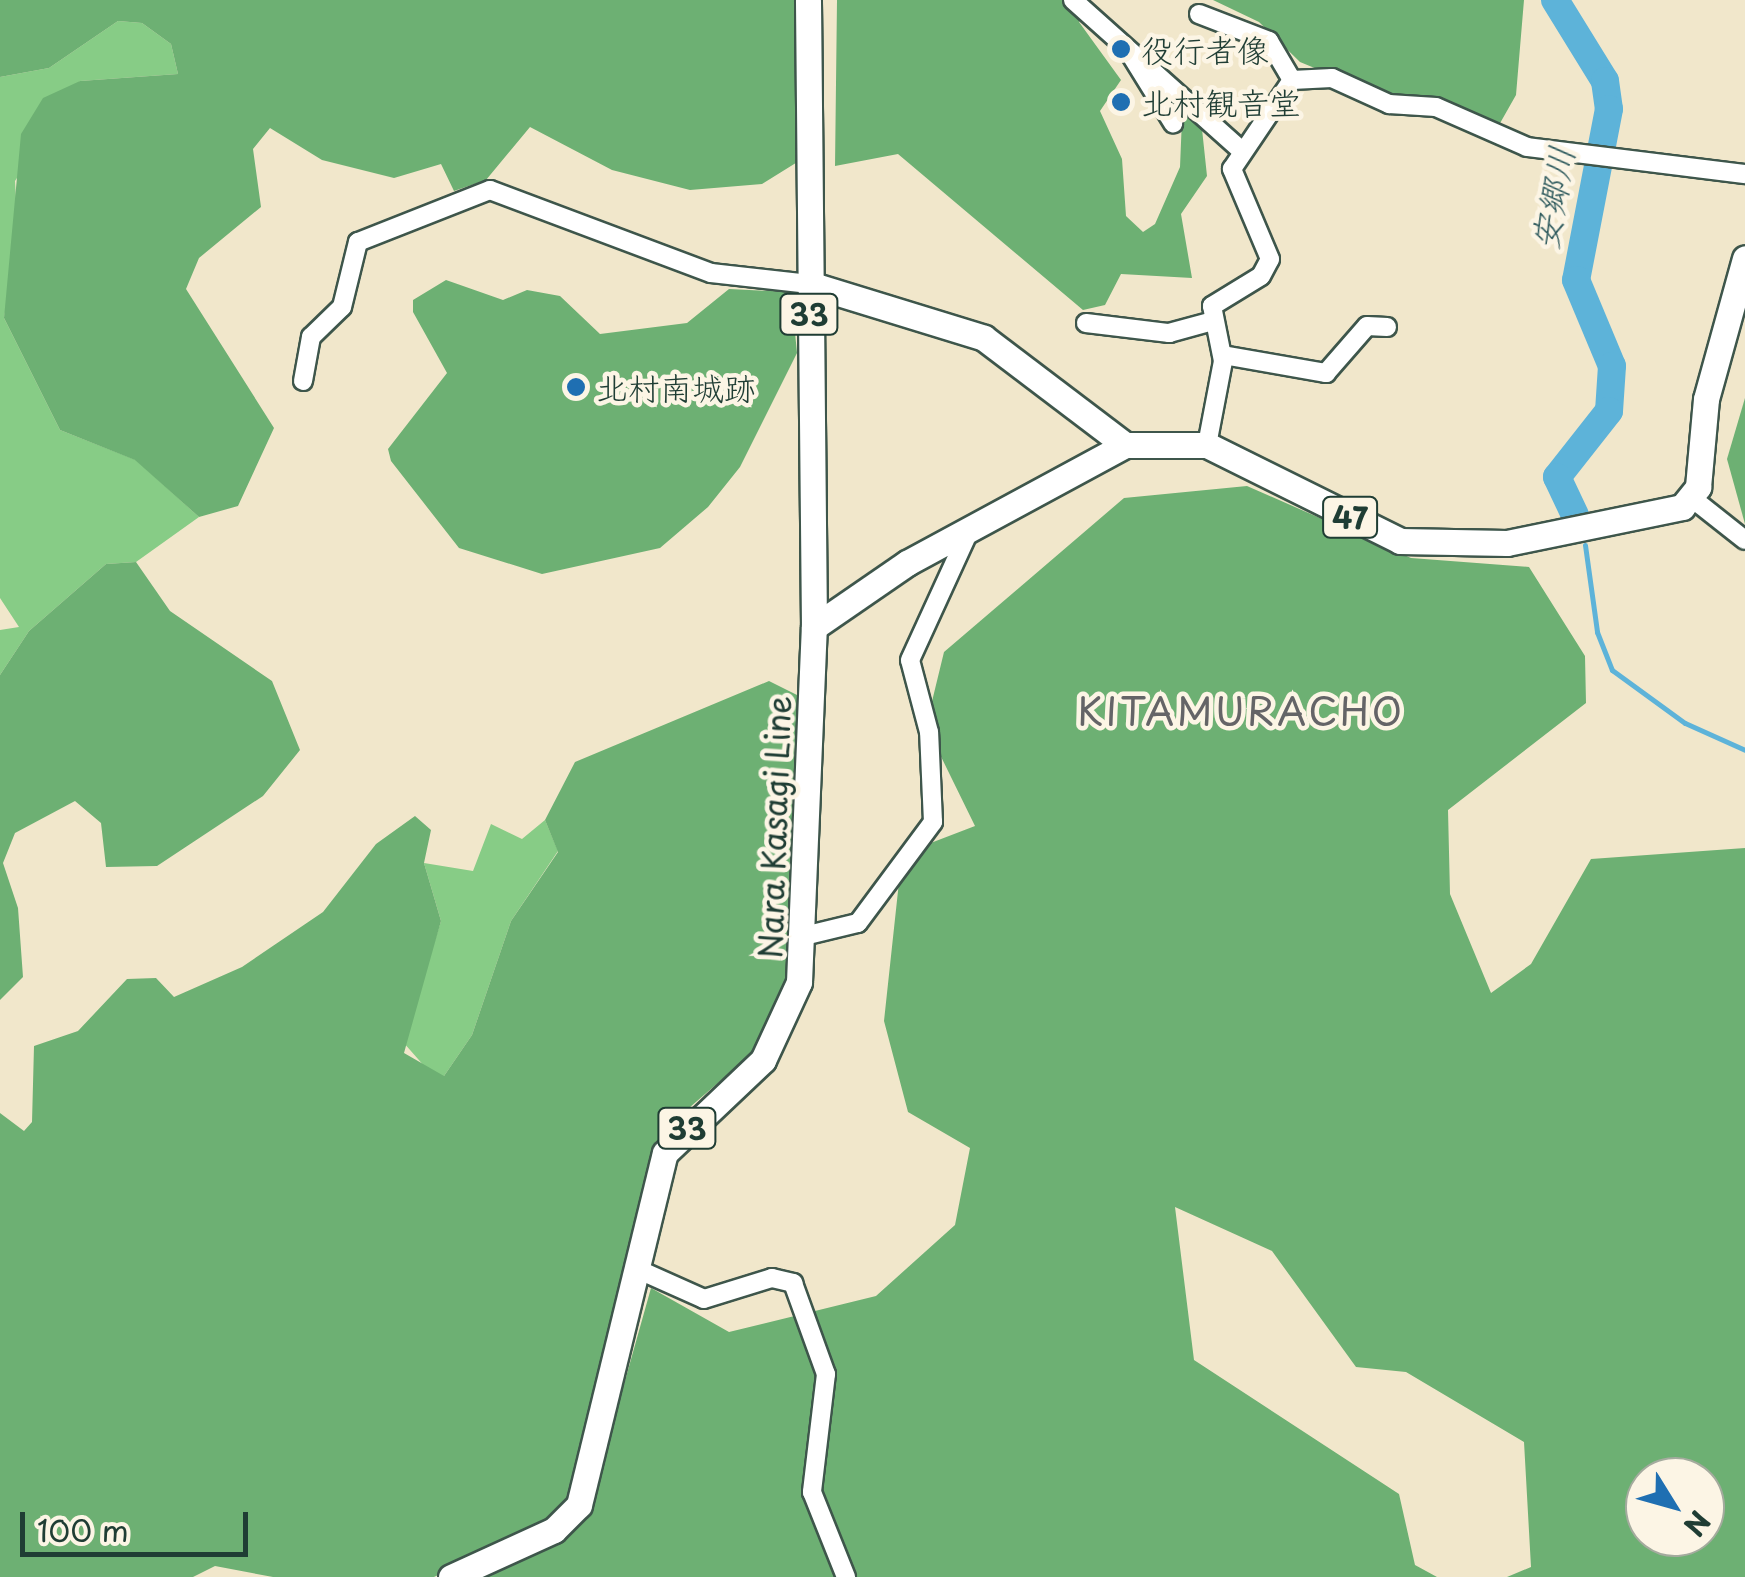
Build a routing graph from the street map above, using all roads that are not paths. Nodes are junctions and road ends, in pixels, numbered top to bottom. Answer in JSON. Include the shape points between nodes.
{"nodes":[{"id":1,"x":808,"y":0,"type":"edge"},
{"id":2,"x":1073,"y":0,"type":"edge"},
{"id":3,"x":1199,"y":14,"type":"dead end"},
{"id":4,"x":1129,"y":46,"type":"junction"},
{"id":5,"x":1292,"y":80,"type":"junction"},
{"id":6,"x":1173,"y":123,"type":"dead end"},
{"id":7,"x":1242,"y":151,"type":"junction"},
{"id":8,"x":1745,"y":174,"type":"edge"},
{"id":9,"x":1744,"y":264,"type":"edge"},
{"id":10,"x":808,"y":284,"type":"junction"},
{"id":11,"x":1213,"y":321,"type":"junction"},
{"id":12,"x":1086,"y":323,"type":"dead end"},
{"id":13,"x":1387,"y":327,"type":"dead end"},
{"id":14,"x":1223,"y":355,"type":"junction"},
{"id":15,"x":303,"y":380,"type":"dead end"},
{"id":16,"x":1125,"y":445,"type":"junction"},
{"id":17,"x":1207,"y":445,"type":"junction"},
{"id":18,"x":1694,"y":499,"type":"junction"},
{"id":19,"x":968,"y":531,"type":"junction"},
{"id":20,"x":1745,"y":540,"type":"edge"},
{"id":21,"x":814,"y":627,"type":"junction"},
{"id":22,"x":808,"y":935,"type":"junction"},
{"id":23,"x":637,"y":1269,"type":"junction"},
{"id":24,"x":452,"y":1577,"type":"edge"},
{"id":25,"x":846,"y":1577,"type":"edge"}],
"edges":[{"from":1,"to":10,"type":"main road","name":"Nara Kasagi Line","number":"33"},
{"from":2,"to":4,"type":"street"},
{"from":3,"to":5,"type":"street","via":[[1269,41]]},
{"from":4,"to":6,"type":"street"},
{"from":4,"to":7,"type":"street"},
{"from":5,"to":7,"type":"street"},
{"from":5,"to":8,"type":"street","via":[[1332,78],[1389,104],[1436,107],[1527,147]]},
{"from":7,"to":11,"type":"street","via":[[1235,192],[1268,267],[1212,306]]},
{"from":9,"to":18,"type":"main road","via":[[1706,398]]},
{"from":10,"to":15,"type":"street","via":[[711,273],[490,190],[358,242],[342,307],[311,336]]},
{"from":10,"to":16,"type":"main road","via":[[984,338]]},
{"from":10,"to":21,"type":"main road","name":"Nara Kasagi Line","number":"33"},
{"from":11,"to":12,"type":"street","via":[[1170,333]]},
{"from":11,"to":14,"type":"street"},
{"from":13,"to":14,"type":"street","via":[[1367,326],[1326,374]]},
{"from":14,"to":17,"type":"street"},
{"from":16,"to":17,"type":"main road","number":"47"},
{"from":16,"to":19,"type":"main road","number":"47"},
{"from":17,"to":18,"type":"main road","number":"47","via":[[1400,542],[1506,543]]},
{"from":18,"to":20,"type":"street"},
{"from":19,"to":21,"type":"main road","number":"47"},
{"from":19,"to":22,"type":"street","via":[[910,660],[929,732],[934,822],[858,923]]},
{"from":21,"to":22,"type":"main road","name":"Nara Kasagi Line","number":"33"},
{"from":22,"to":23,"type":"main road","name":"Nara Kasagi Line","number":"33","via":[[772,1046],[665,1153]]},
{"from":23,"to":24,"type":"main road","name":"Nara Kasagi Line","number":"33","via":[[580,1505],[554,1530]]},
{"from":23,"to":25,"type":"street","via":[[704,1299],[772,1278],[793,1283],[826,1374],[812,1492]]}]}
